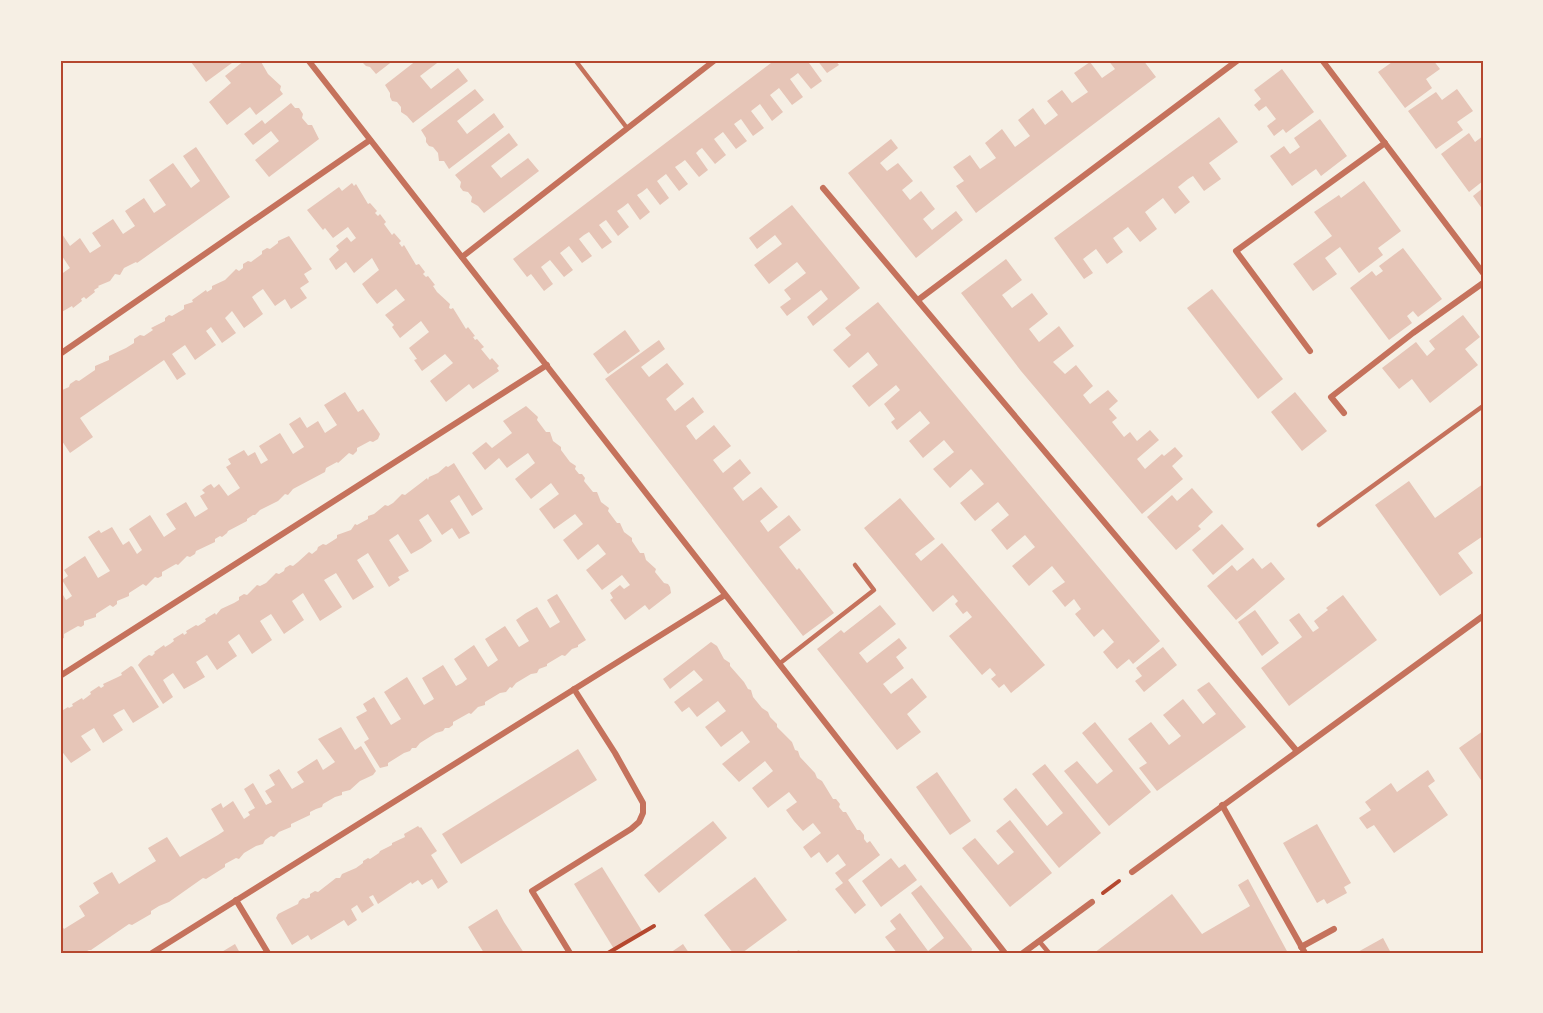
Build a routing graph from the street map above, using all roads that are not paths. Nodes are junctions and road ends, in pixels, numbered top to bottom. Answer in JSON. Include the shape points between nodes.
{"nodes":[{"id":1,"x":308,"y":60,"type":"edge"},
{"id":2,"x":575,"y":60,"type":"edge"},
{"id":3,"x":715,"y":60,"type":"edge"},
{"id":4,"x":1238,"y":60,"type":"edge"},
{"id":5,"x":1322,"y":60,"type":"edge"},
{"id":6,"x":627,"y":128,"type":"junction"},
{"id":7,"x":370,"y":140,"type":"junction"},
{"id":8,"x":1385,"y":143,"type":"junction"},
{"id":9,"x":823,"y":188,"type":"dead end"},
{"id":10,"x":462,"y":257,"type":"junction"},
{"id":11,"x":1483,"y":273,"type":"edge"},
{"id":12,"x":1483,"y":283,"type":"edge"},
{"id":13,"x":918,"y":300,"type":"junction"},
{"id":14,"x":1310,"y":351,"type":"dead end"},
{"id":15,"x":60,"y":354,"type":"edge"},
{"id":16,"x":547,"y":365,"type":"junction"},
{"id":17,"x":1483,"y":406,"type":"edge"},
{"id":18,"x":1344,"y":413,"type":"dead end"},
{"id":19,"x":1319,"y":525,"type":"dead end"},
{"id":20,"x":855,"y":565,"type":"dead end"},
{"id":21,"x":725,"y":594,"type":"junction"},
{"id":22,"x":1483,"y":616,"type":"edge"},
{"id":23,"x":779,"y":664,"type":"junction"},
{"id":24,"x":60,"y":676,"type":"edge"},
{"id":25,"x":574,"y":689,"type":"junction"},
{"id":26,"x":1296,"y":750,"type":"junction"},
{"id":27,"x":1222,"y":805,"type":"junction"},
{"id":28,"x":1132,"y":872,"type":"road end"},
{"id":29,"x":236,"y":900,"type":"junction"},
{"id":30,"x":1092,"y":902,"type":"road end"},
{"id":31,"x":1334,"y":929,"type":"dead end"},
{"id":32,"x":1040,"y":941,"type":"junction"},
{"id":33,"x":1303,"y":950,"type":"edge"},
{"id":34,"x":152,"y":953,"type":"edge"},
{"id":35,"x":268,"y":953,"type":"edge"},
{"id":36,"x":570,"y":953,"type":"edge"},
{"id":37,"x":1005,"y":953,"type":"edge"},
{"id":38,"x":1023,"y":953,"type":"edge"},
{"id":39,"x":1049,"y":953,"type":"edge"}],
"edges":[{"from":1,"to":7,"type":"street"},
{"from":2,"to":6,"type":"lane"},
{"from":3,"to":6,"type":"street"},
{"from":4,"to":13,"type":"street"},
{"from":5,"to":8,"type":"street"},
{"from":6,"to":10,"type":"street"},
{"from":7,"to":10,"type":"street"},
{"from":7,"to":15,"type":"street"},
{"from":8,"to":11,"type":"street"},
{"from":8,"to":14,"type":"street","via":[[1236,251]]},
{"from":9,"to":13,"type":"street"},
{"from":10,"to":16,"type":"street"},
{"from":12,"to":18,"type":"street","via":[[1331,397]]},
{"from":13,"to":26,"type":"street"},
{"from":16,"to":21,"type":"street"},
{"from":16,"to":24,"type":"street"},
{"from":17,"to":19,"type":"lane"},
{"from":20,"to":23,"type":"lane","via":[[874,590]]},
{"from":21,"to":23,"type":"street"},
{"from":21,"to":25,"type":"street"},
{"from":22,"to":26,"type":"street"},
{"from":23,"to":37,"type":"street"},
{"from":25,"to":29,"type":"street"},
{"from":25,"to":36,"type":"street","via":[[639,794],[643,813],[630,829],[532,891]]},
{"from":26,"to":27,"type":"street"},
{"from":27,"to":28,"type":"street"},
{"from":27,"to":33,"type":"street"},
{"from":29,"to":34,"type":"street"},
{"from":29,"to":35,"type":"street"},
{"from":30,"to":32,"type":"street"},
{"from":31,"to":33,"type":"street"},
{"from":32,"to":38,"type":"street"},
{"from":32,"to":39,"type":"lane"}]}
